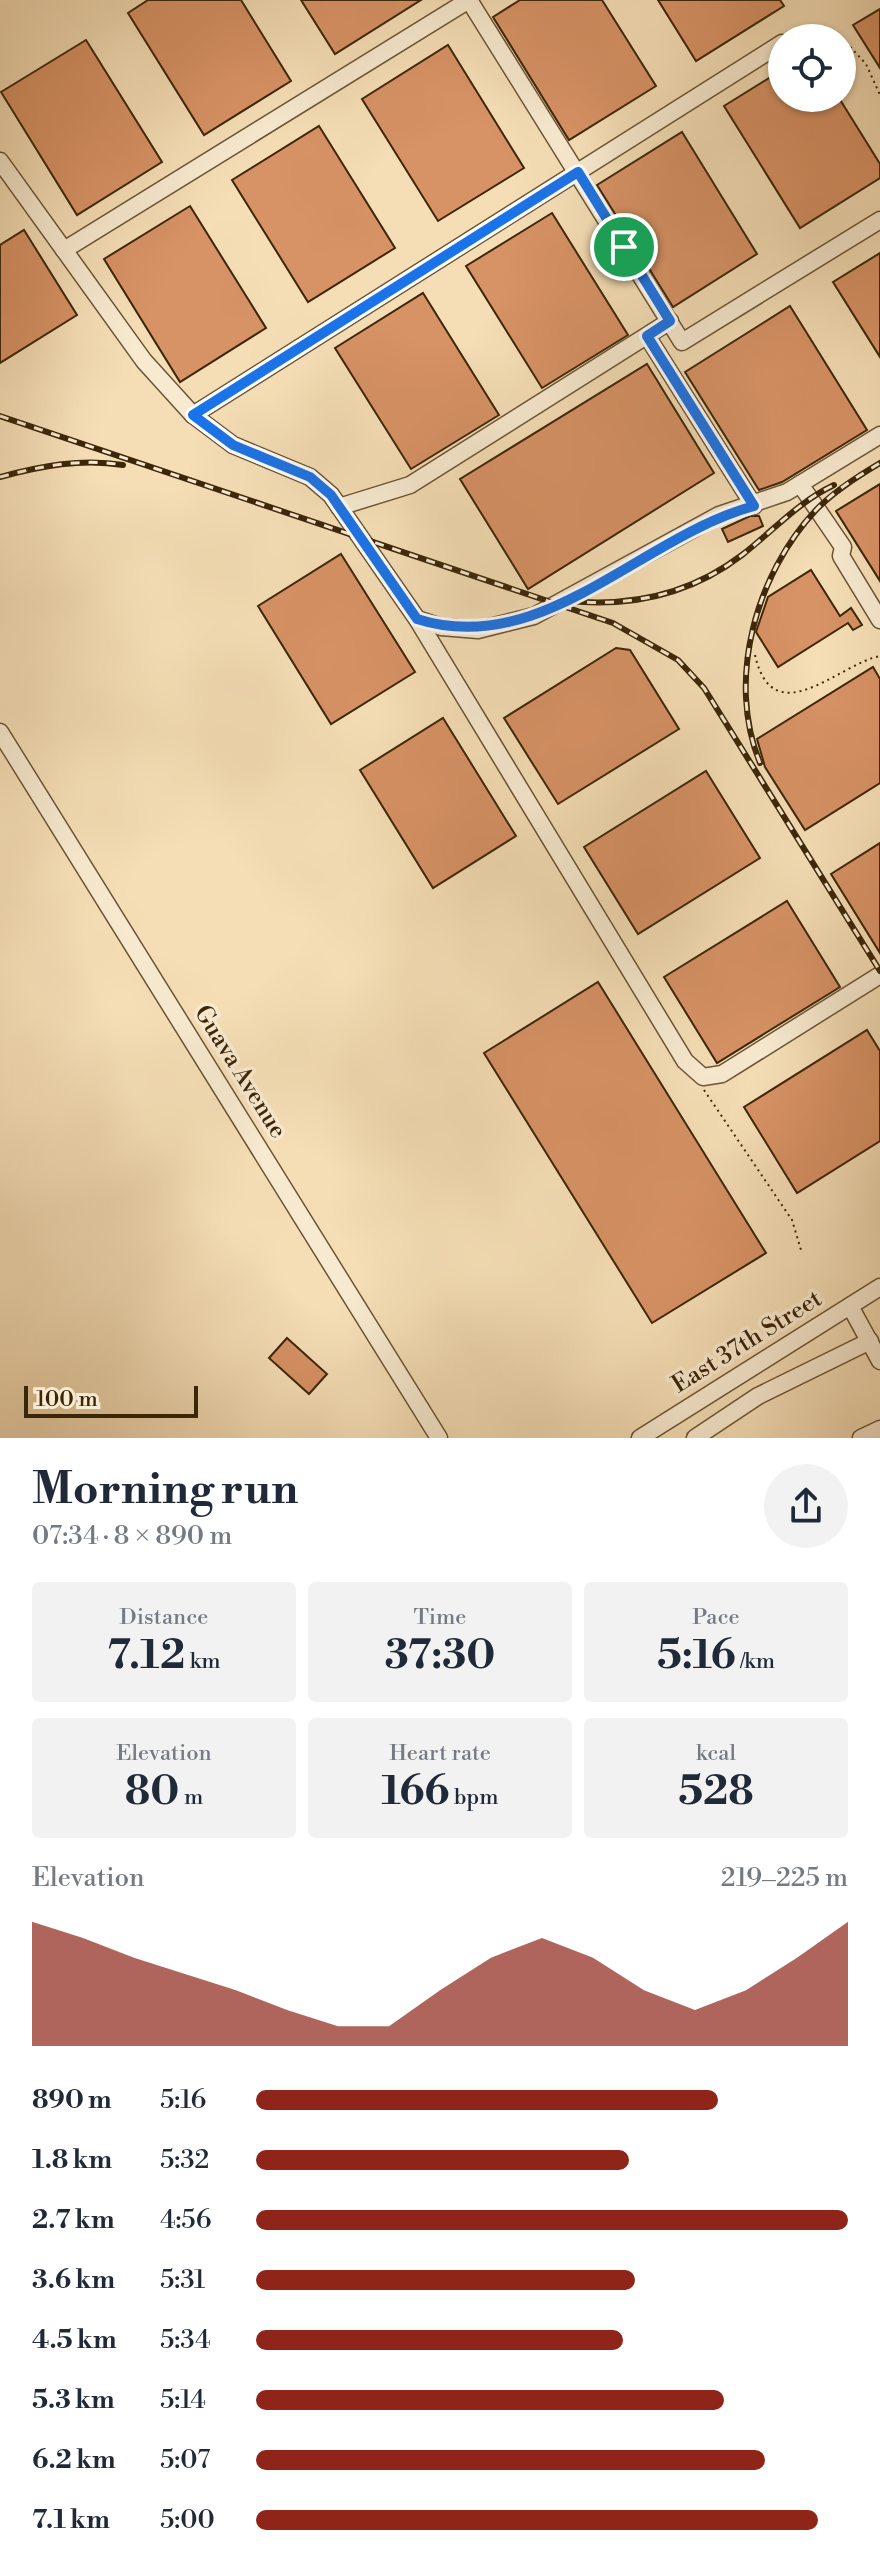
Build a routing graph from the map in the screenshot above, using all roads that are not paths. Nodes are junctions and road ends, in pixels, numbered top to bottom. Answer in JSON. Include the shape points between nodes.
{"nodes":[{"id":1,"x":469,"y":0,"type":"edge"},
{"id":2,"x":768,"y":51,"type":"edge"},
{"id":3,"x":0,"y":161,"type":"edge"},
{"id":4,"x":578,"y":172,"type":"junction"},
{"id":5,"x":880,"y":220,"type":"edge"},
{"id":6,"x":64,"y":250,"type":"junction"},
{"id":7,"x":670,"y":321,"type":"junction"},
{"id":8,"x":647,"y":336,"type":"junction"},
{"id":9,"x":193,"y":415,"type":"junction"},
{"id":10,"x":880,"y":435,"type":"edge"},
{"id":11,"x":800,"y":484,"type":"junction"},
{"id":12,"x":754,"y":506,"type":"junction"},
{"id":13,"x":339,"y":507,"type":"junction"},
{"id":14,"x":417,"y":619,"type":"junction"},
{"id":15,"x":880,"y":620,"type":"edge"},
{"id":16,"x":0,"y":732,"type":"edge"},
{"id":17,"x":880,"y":975,"type":"edge"},
{"id":18,"x":880,"y":1287,"type":"edge"},
{"id":19,"x":850,"y":1306,"type":"junction"},
{"id":20,"x":870,"y":1341,"type":"junction"},
{"id":21,"x":880,"y":1361,"type":"edge"},
{"id":22,"x":880,"y":1429,"type":"edge"},
{"id":23,"x":439,"y":1438,"type":"edge"},
{"id":24,"x":640,"y":1438,"type":"edge"},
{"id":25,"x":695,"y":1438,"type":"edge"},
{"id":26,"x":861,"y":1438,"type":"edge"}],
"edges":[{"from":1,"to":4,"type":"street"},
{"from":1,"to":6,"type":"street"},
{"from":2,"to":4,"type":"street"},
{"from":3,"to":6,"type":"street"},
{"from":4,"to":7,"type":"street"},
{"from":4,"to":9,"type":"street"},
{"from":5,"to":7,"type":"street","via":[[682,342]]},
{"from":6,"to":9,"type":"street","via":[[144,361]]},
{"from":7,"to":8,"type":"street"},
{"from":8,"to":12,"type":"street"},
{"from":8,"to":13,"type":"street","via":[[410,485]]},
{"from":9,"to":13,"type":"street","via":[[233,445],[310,477]]},
{"from":10,"to":11,"type":"street"},
{"from":11,"to":12,"type":"street"},
{"from":11,"to":15,"type":"street","via":[[843,547],[841,556]]},
{"from":12,"to":14,"type":"street","via":[[719,515],[522,621],[478,630]]},
{"from":13,"to":14,"type":"street"},
{"from":14,"to":17,"type":"street","via":[[694,1071],[703,1077],[722,1074]]},
{"from":16,"to":23,"type":"street","name":"Guava Avenue"},
{"from":18,"to":19,"type":"street","name":"East 37th Street"},
{"from":19,"to":20,"type":"street"},
{"from":19,"to":24,"type":"street","name":"East 37th Street"},
{"from":20,"to":21,"type":"street"},
{"from":20,"to":25,"type":"street","via":[[758,1396]]},
{"from":22,"to":26,"type":"street"}]}
